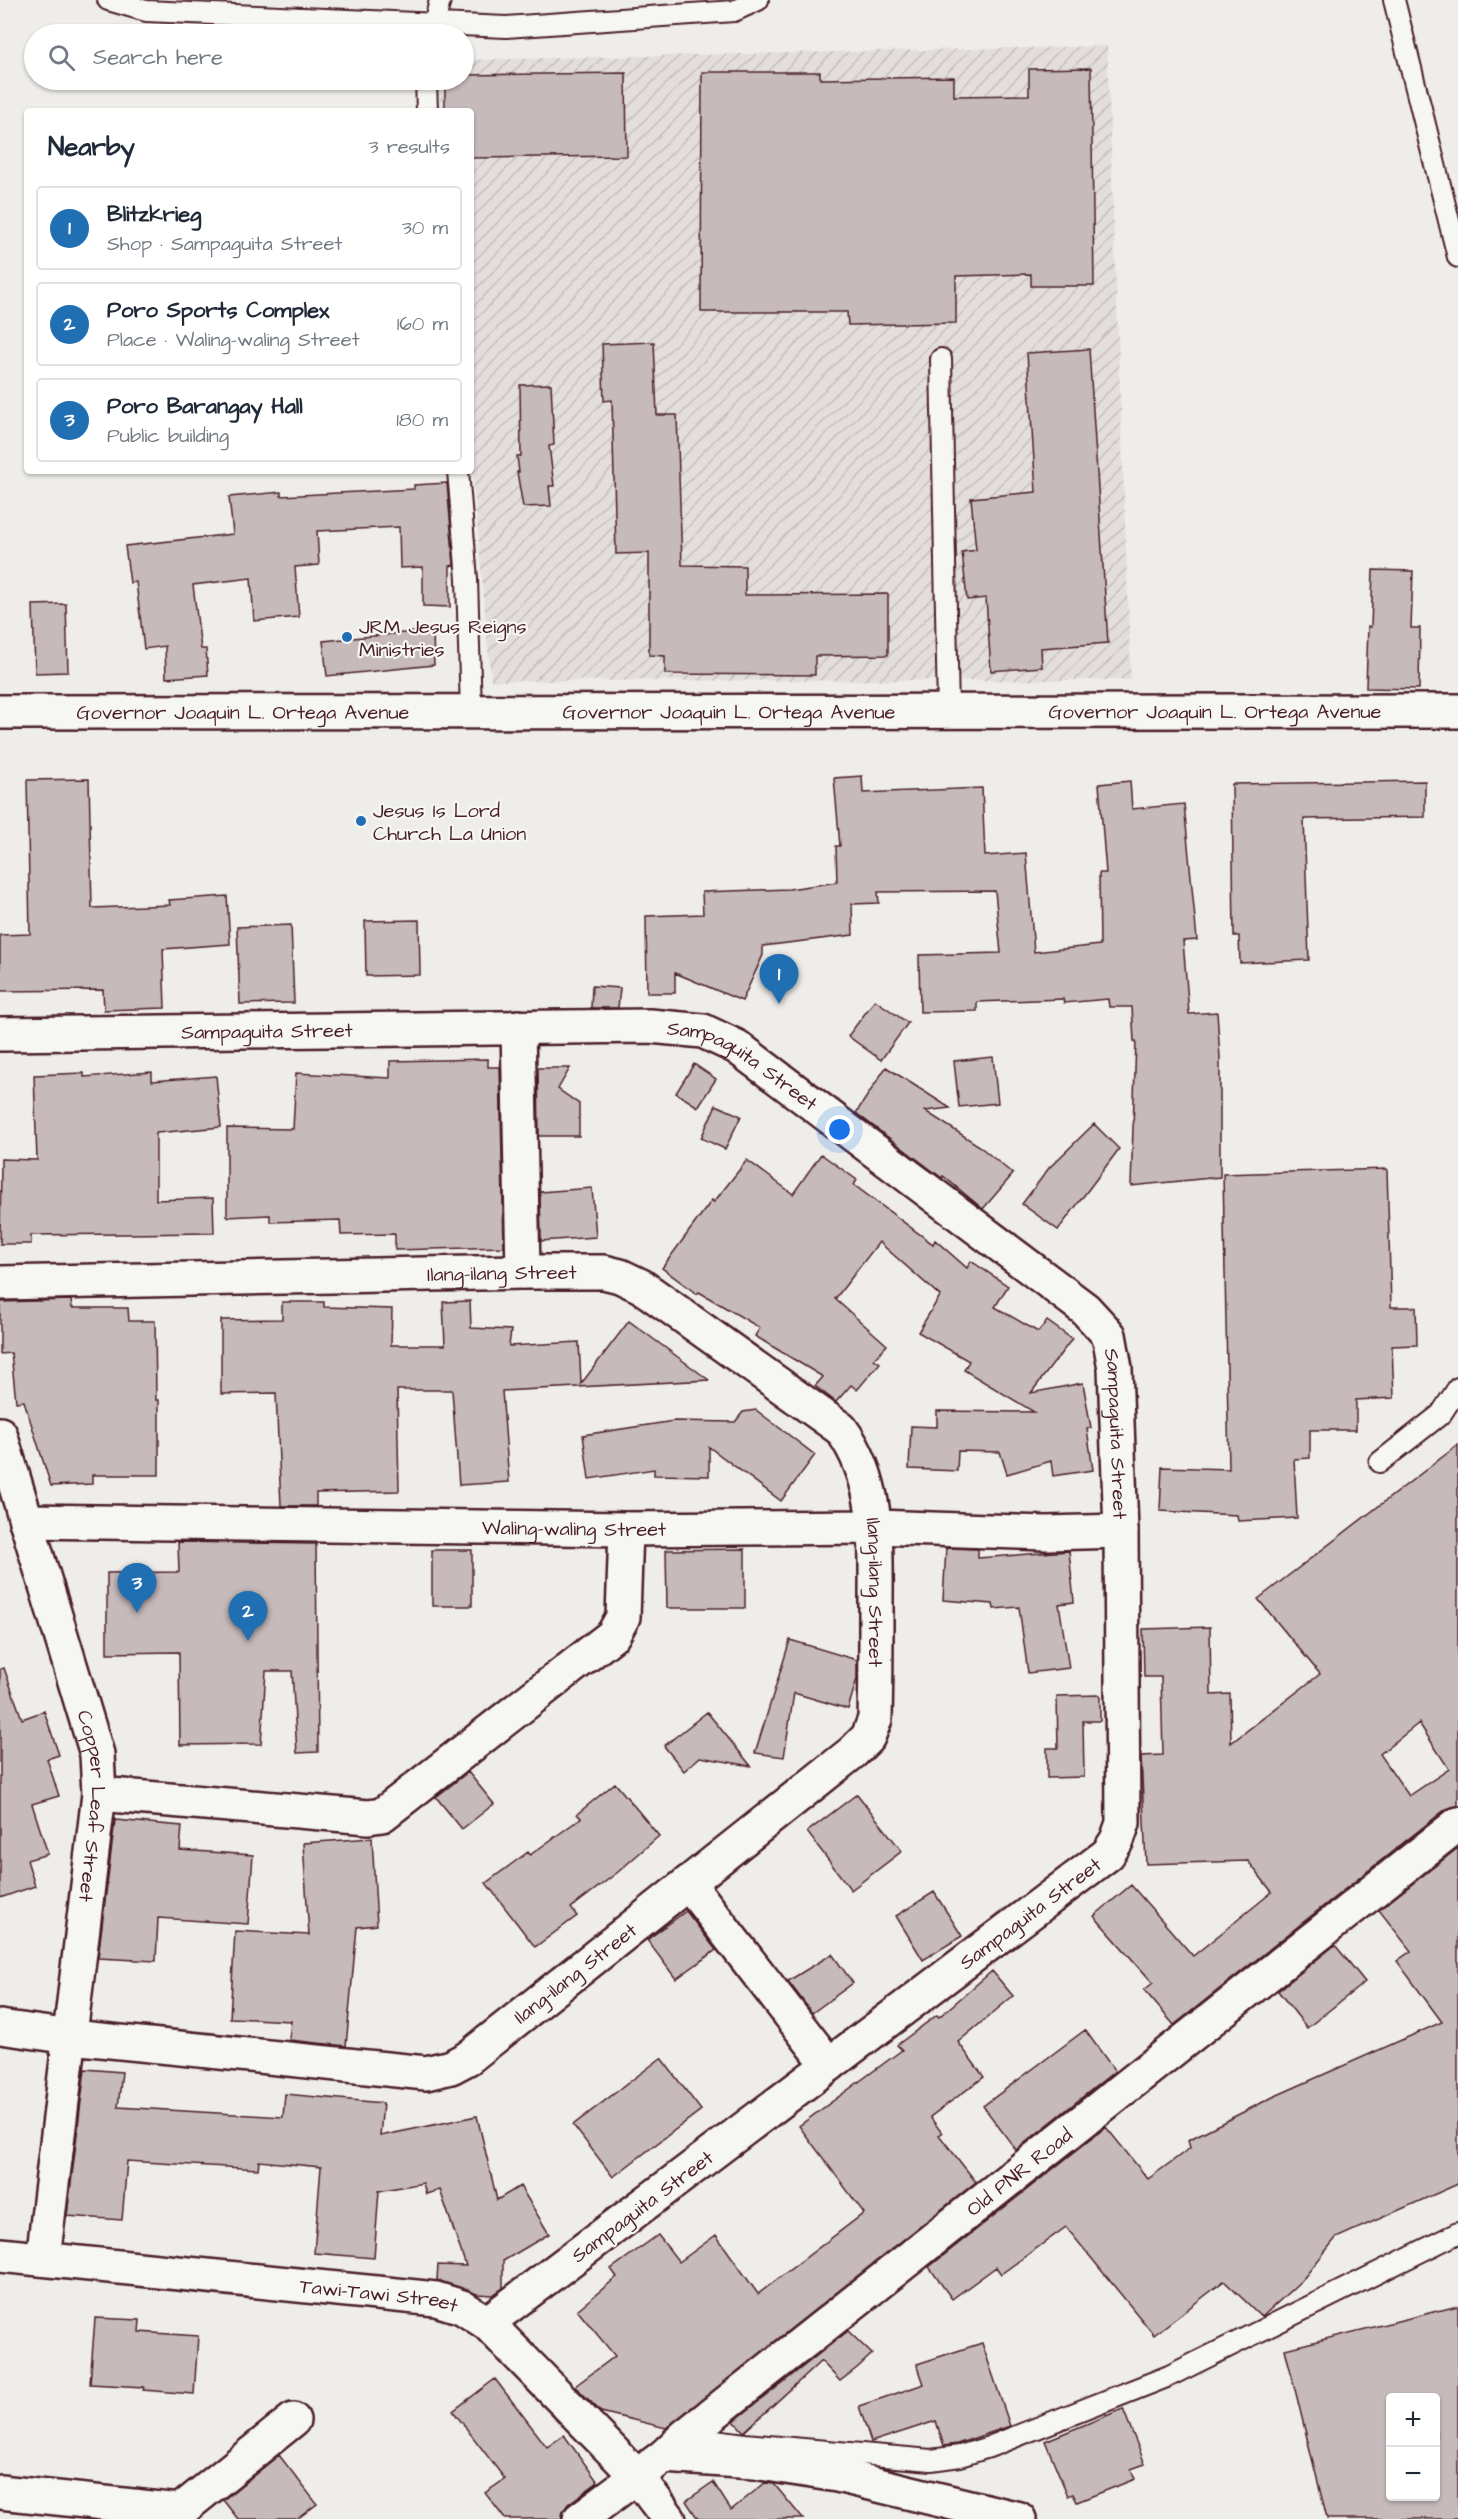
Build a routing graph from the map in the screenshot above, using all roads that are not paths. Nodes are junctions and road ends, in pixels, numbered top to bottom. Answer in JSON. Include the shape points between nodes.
{"nodes":[{"id":1,"x":108,"y":0,"type":"edge"},
{"id":2,"x":440,"y":0,"type":"edge"},
{"id":3,"x":758,"y":0,"type":"edge"},
{"id":4,"x":1394,"y":0,"type":"edge"},
{"id":5,"x":353,"y":24,"type":"edge"},
{"id":6,"x":434,"y":24,"type":"edge"},
{"id":7,"x":474,"y":28,"type":"edge"},
{"id":8,"x":426,"y":90,"type":"edge"},
{"id":9,"x":427,"y":108,"type":"edge"},
{"id":10,"x":1458,"y":257,"type":"edge"},
{"id":11,"x":941,"y":359,"type":"dead end"},
{"id":12,"x":458,"y":474,"type":"edge"},
{"id":13,"x":1458,"y":711,"type":"edge"},
{"id":14,"x":0,"y":712,"type":"edge"},
{"id":15,"x":471,"y":712,"type":"junction"},
{"id":16,"x":948,"y":712,"type":"junction"},
{"id":17,"x":518,"y":1027,"type":"junction"},
{"id":18,"x":0,"y":1034,"type":"edge"},
{"id":19,"x":523,"y":1272,"type":"junction"},
{"id":20,"x":0,"y":1283,"type":"edge"},
{"id":21,"x":1458,"y":1388,"type":"edge"},
{"id":22,"x":0,"y":1434,"type":"edge"},
{"id":23,"x":1380,"y":1462,"type":"dead end"},
{"id":24,"x":8,"y":1489,"type":"edge"},
{"id":25,"x":26,"y":1521,"type":"junction"},
{"id":26,"x":876,"y":1527,"type":"junction"},
{"id":27,"x":626,"y":1529,"type":"junction"},
{"id":28,"x":1120,"y":1531,"type":"junction"},
{"id":29,"x":99,"y":1794,"type":"junction"},
{"id":30,"x":1458,"y":1824,"type":"edge"},
{"id":31,"x":688,"y":1883,"type":"junction"},
{"id":32,"x":0,"y":2027,"type":"edge"},
{"id":33,"x":71,"y":2037,"type":"junction"},
{"id":34,"x":829,"y":2065,"type":"junction"},
{"id":35,"x":1458,"y":2232,"type":"edge"},
{"id":36,"x":0,"y":2255,"type":"edge"},
{"id":37,"x":43,"y":2259,"type":"junction"},
{"id":38,"x":487,"y":2324,"type":"junction"},
{"id":39,"x":293,"y":2420,"type":"dead end"},
{"id":40,"x":675,"y":2446,"type":"junction"},
{"id":41,"x":636,"y":2475,"type":"junction"},
{"id":42,"x":0,"y":2492,"type":"edge"},
{"id":43,"x":921,"y":2509,"type":"edge"},
{"id":44,"x":175,"y":2515,"type":"edge"},
{"id":45,"x":580,"y":2519,"type":"edge"},
{"id":46,"x":669,"y":2519,"type":"edge"},
{"id":47,"x":1018,"y":2519,"type":"edge"}],
"edges":[{"from":1,"to":5,"type":"lane","via":[[146,11]]},
{"from":2,"to":6,"type":"lane"},
{"from":3,"to":7,"type":"lane","via":[[734,11]]},
{"from":4,"to":10,"type":"lane"},
{"from":8,"to":9,"type":"lane"},
{"from":11,"to":16,"type":"lane"},
{"from":12,"to":15,"type":"lane","via":[[467,579]]},
{"from":13,"to":16,"type":"street","name":"Governor Joaquin L. Ortega Avenue"},
{"from":14,"to":15,"type":"street","name":"Governor Joaquin L. Ortega Avenue"},
{"from":15,"to":16,"type":"street","name":"Governor Joaquin L. Ortega Avenue"},
{"from":17,"to":18,"type":"street","name":"Sampaguita Street"},
{"from":17,"to":19,"type":"street"},
{"from":17,"to":28,"type":"street","name":"Sampaguita Street","via":[[650,1026],[704,1031],[737,1047],[1085,1309],[1109,1335],[1116,1368]]},
{"from":19,"to":20,"type":"street","name":"Ilang-ilang Street"},
{"from":19,"to":26,"type":"street","name":"Ilang-ilang Street","via":[[603,1272],[641,1286],[841,1429],[855,1448],[862,1467]]},
{"from":21,"to":23,"type":"lane","via":[[1441,1414]]},
{"from":22,"to":24,"type":"street","name":"Copper Leaf Street"},
{"from":24,"to":25,"type":"street","name":"Copper Leaf Street"},
{"from":25,"to":27,"type":"street","name":"Waling-waling Street"},
{"from":25,"to":29,"type":"street","name":"Copper Leaf Street","via":[[97,1754]]},
{"from":26,"to":27,"type":"street","name":"Waling-waling Street"},
{"from":26,"to":28,"type":"street","name":"Waling-waling Street","via":[[1046,1533]]},
{"from":26,"to":31,"type":"street","name":"Ilang-ilang Street","via":[[875,1719],[868,1737]]},
{"from":27,"to":29,"type":"street","via":[[623,1617],[613,1635],[382,1815],[368,1817]]},
{"from":28,"to":34,"type":"street","name":"Sampaguita Street","via":[[1123,1823],[1117,1840],[1108,1854]]},
{"from":29,"to":33,"type":"street","name":"Copper Leaf Street"},
{"from":30,"to":40,"type":"street","name":"Old PNR Road"},
{"from":31,"to":33,"type":"street","name":"Ilang-ilang Street","via":[[468,2058],[426,2073]]},
{"from":31,"to":34,"type":"street"},
{"from":32,"to":33,"type":"street","name":"Ilang-ilang Street"},
{"from":33,"to":37,"type":"street","name":"Copper Leaf Street"},
{"from":34,"to":38,"type":"street","name":"Sampaguita Street"},
{"from":35,"to":40,"type":"lane","via":[[1169,2376],[960,2456],[931,2460],[745,2444]]},
{"from":36,"to":37,"type":"street","name":"Tawi-Tawi Street"},
{"from":37,"to":38,"type":"street","name":"Tawi-Tawi Street","via":[[436,2299],[462,2307]]},
{"from":38,"to":41,"type":"street","name":"Tawi-Tawi Street"},
{"from":39,"to":44,"type":"street"},
{"from":40,"to":41,"type":"street","name":"Old PNR Road"},
{"from":40,"to":43,"type":"street","via":[[712,2458],[837,2475]]},
{"from":41,"to":45,"type":"street","name":"Old PNR Road"},
{"from":41,"to":46,"type":"street","name":"Tawi-Tawi Street"},
{"from":42,"to":44,"type":"street"},
{"from":43,"to":47,"type":"street"}]}
